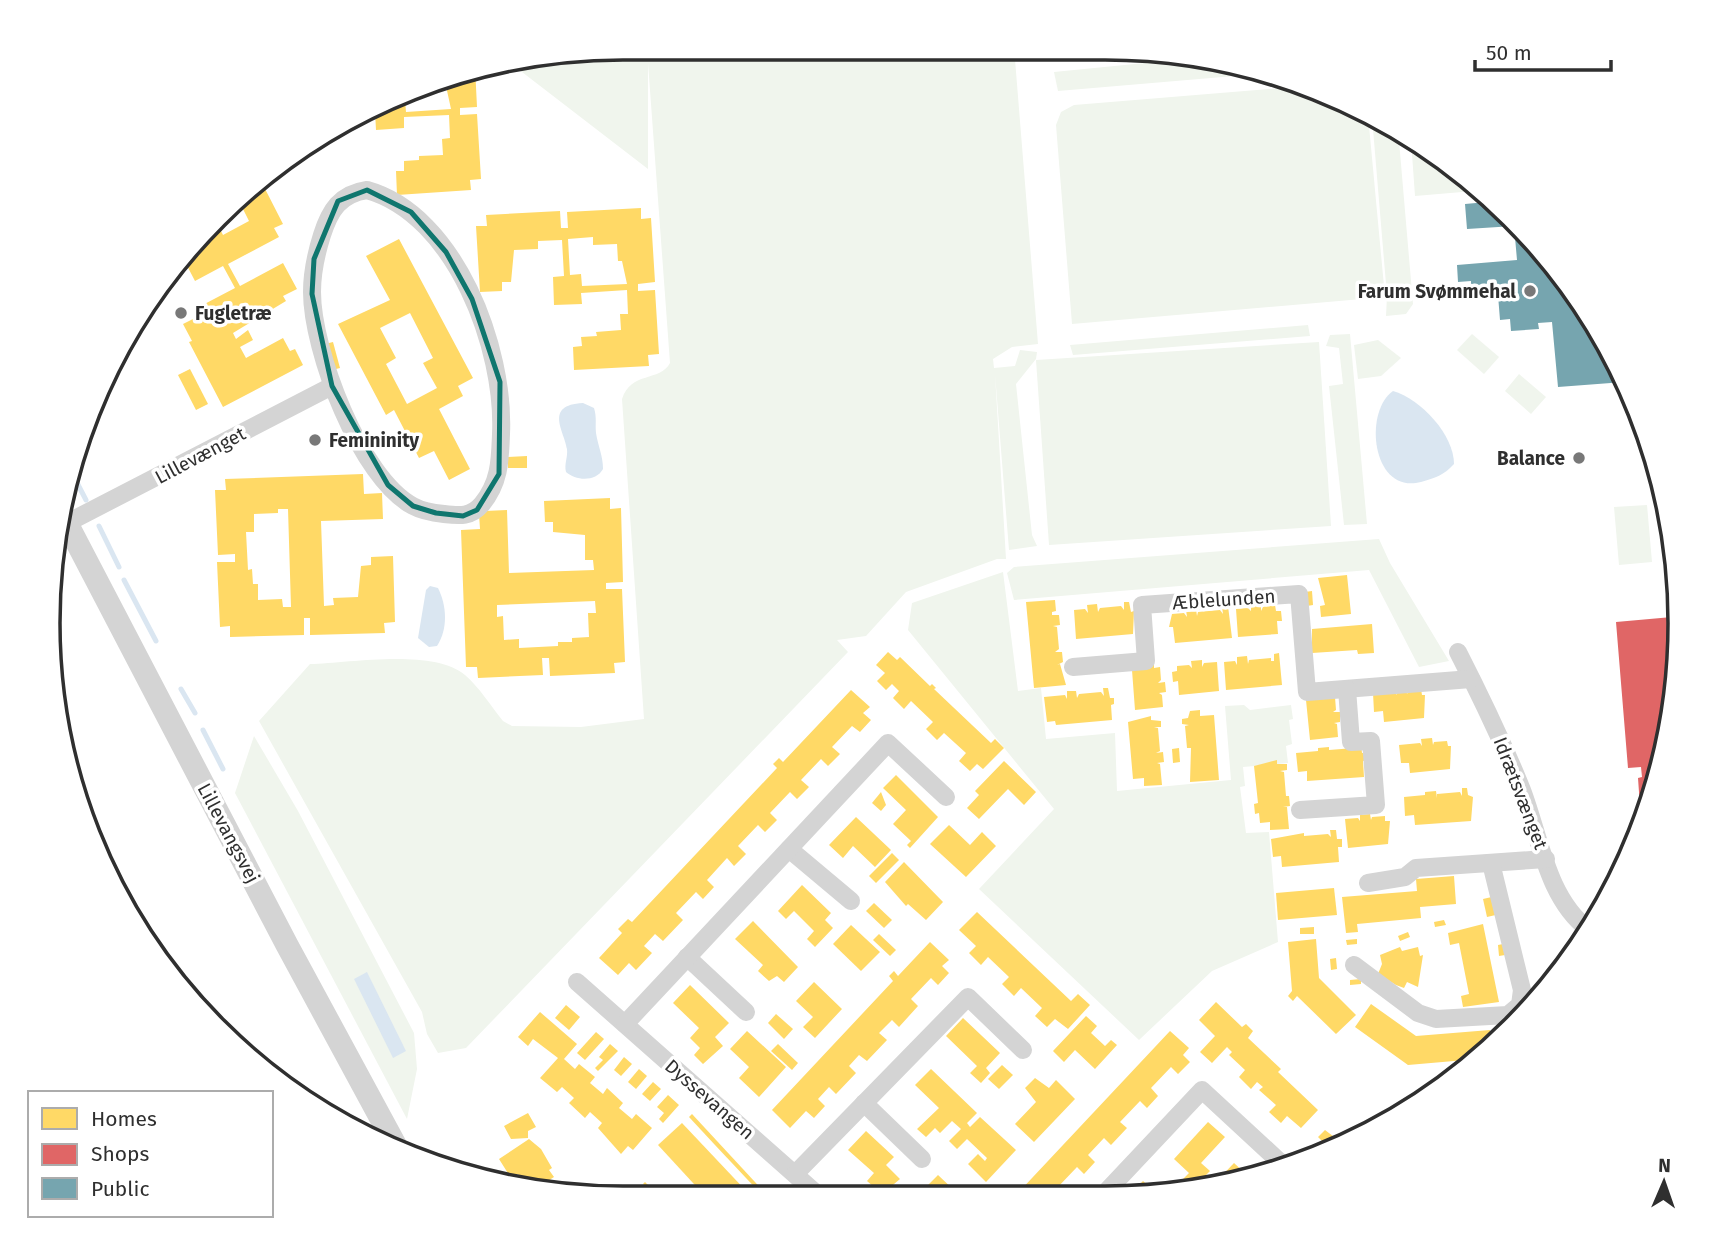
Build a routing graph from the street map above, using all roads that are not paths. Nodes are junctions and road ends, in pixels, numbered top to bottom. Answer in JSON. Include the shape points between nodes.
{"nodes":[{"id":1,"x":332,"y":386,"type":"junction"},
{"id":2,"x":69,"y":517,"type":"edge"},
{"id":3,"x":68,"y":525,"type":"edge"},
{"id":4,"x":1458,"y":652,"type":"dead end"},
{"id":5,"x":1073,"y":667,"type":"dead end"},
{"id":6,"x":1472,"y":679,"type":"junction"},
{"id":7,"x":1347,"y":689,"type":"junction"},
{"id":8,"x":946,"y":797,"type":"dead end"},
{"id":9,"x":1300,"y":810,"type":"dead end"},
{"id":10,"x":789,"y":849,"type":"junction"},
{"id":11,"x":1546,"y":859,"type":"junction"},
{"id":12,"x":1491,"y":863,"type":"junction"},
{"id":13,"x":1368,"y":883,"type":"dead end"},
{"id":14,"x":851,"y":901,"type":"dead end"},
{"id":15,"x":1580,"y":923,"type":"edge"},
{"id":16,"x":687,"y":957,"type":"junction"},
{"id":17,"x":1354,"y":964,"type":"dead end"},
{"id":18,"x":577,"y":982,"type":"dead end"},
{"id":19,"x":1520,"y":1002,"type":"edge"},
{"id":20,"x":1512,"y":1011,"type":"edge"},
{"id":21,"x":746,"y":1012,"type":"dead end"},
{"id":22,"x":625,"y":1024,"type":"junction"},
{"id":23,"x":1023,"y":1050,"type":"dead end"},
{"id":24,"x":864,"y":1103,"type":"junction"},
{"id":25,"x":390,"y":1135,"type":"edge"},
{"id":26,"x":922,"y":1159,"type":"dead end"},
{"id":27,"x":1276,"y":1159,"type":"edge"},
{"id":28,"x":795,"y":1174,"type":"junction"},
{"id":29,"x":808,"y":1186,"type":"edge"},
{"id":30,"x":1112,"y":1186,"type":"edge"}],
"edges":[{"from":1,"to":1,"type":"street","via":[[357,439],[388,485],[413,506],[463,516],[485,500],[499,474],[502,428],[500,382],[481,320],[446,252],[411,212],[367,190],[338,201],[314,260],[312,294]]},
{"from":1,"to":2,"type":"street","name":"Lillevænget"},
{"from":3,"to":25,"type":"street","name":"Lillevangsvej"},
{"from":4,"to":6,"type":"street","name":"Idrætsvænget"},
{"from":5,"to":7,"type":"street","name":"Æblelunden","via":[[1146,661],[1142,605],[1299,594],[1307,692]]},
{"from":6,"to":7,"type":"street","name":"Æblelunden"},
{"from":6,"to":11,"type":"street","name":"Idrætsvænget","via":[[1522,790]]},
{"from":7,"to":9,"type":"street","via":[[1351,742],[1371,741],[1376,805]]},
{"from":8,"to":10,"type":"street","via":[[888,743]]},
{"from":10,"to":14,"type":"street"},
{"from":10,"to":16,"type":"street"},
{"from":11,"to":12,"type":"street"},
{"from":11,"to":15,"type":"street","name":"Idrætsvænget","via":[[1558,897]]},
{"from":12,"to":13,"type":"street","via":[[1416,868],[1405,877]]},
{"from":12,"to":19,"type":"street","via":[[1522,990]]},
{"from":16,"to":21,"type":"street"},
{"from":16,"to":22,"type":"street"},
{"from":17,"to":20,"type":"street","via":[[1418,1013],[1436,1019],[1507,1015]]},
{"from":18,"to":22,"type":"street","name":"Dyssevangen"},
{"from":22,"to":28,"type":"street","name":"Dyssevangen"},
{"from":23,"to":24,"type":"street","via":[[968,997]]},
{"from":24,"to":26,"type":"street"},
{"from":24,"to":28,"type":"street"},
{"from":27,"to":30,"type":"street","via":[[1202,1090]]},
{"from":28,"to":29,"type":"street","name":"Dyssevangen"}]}
